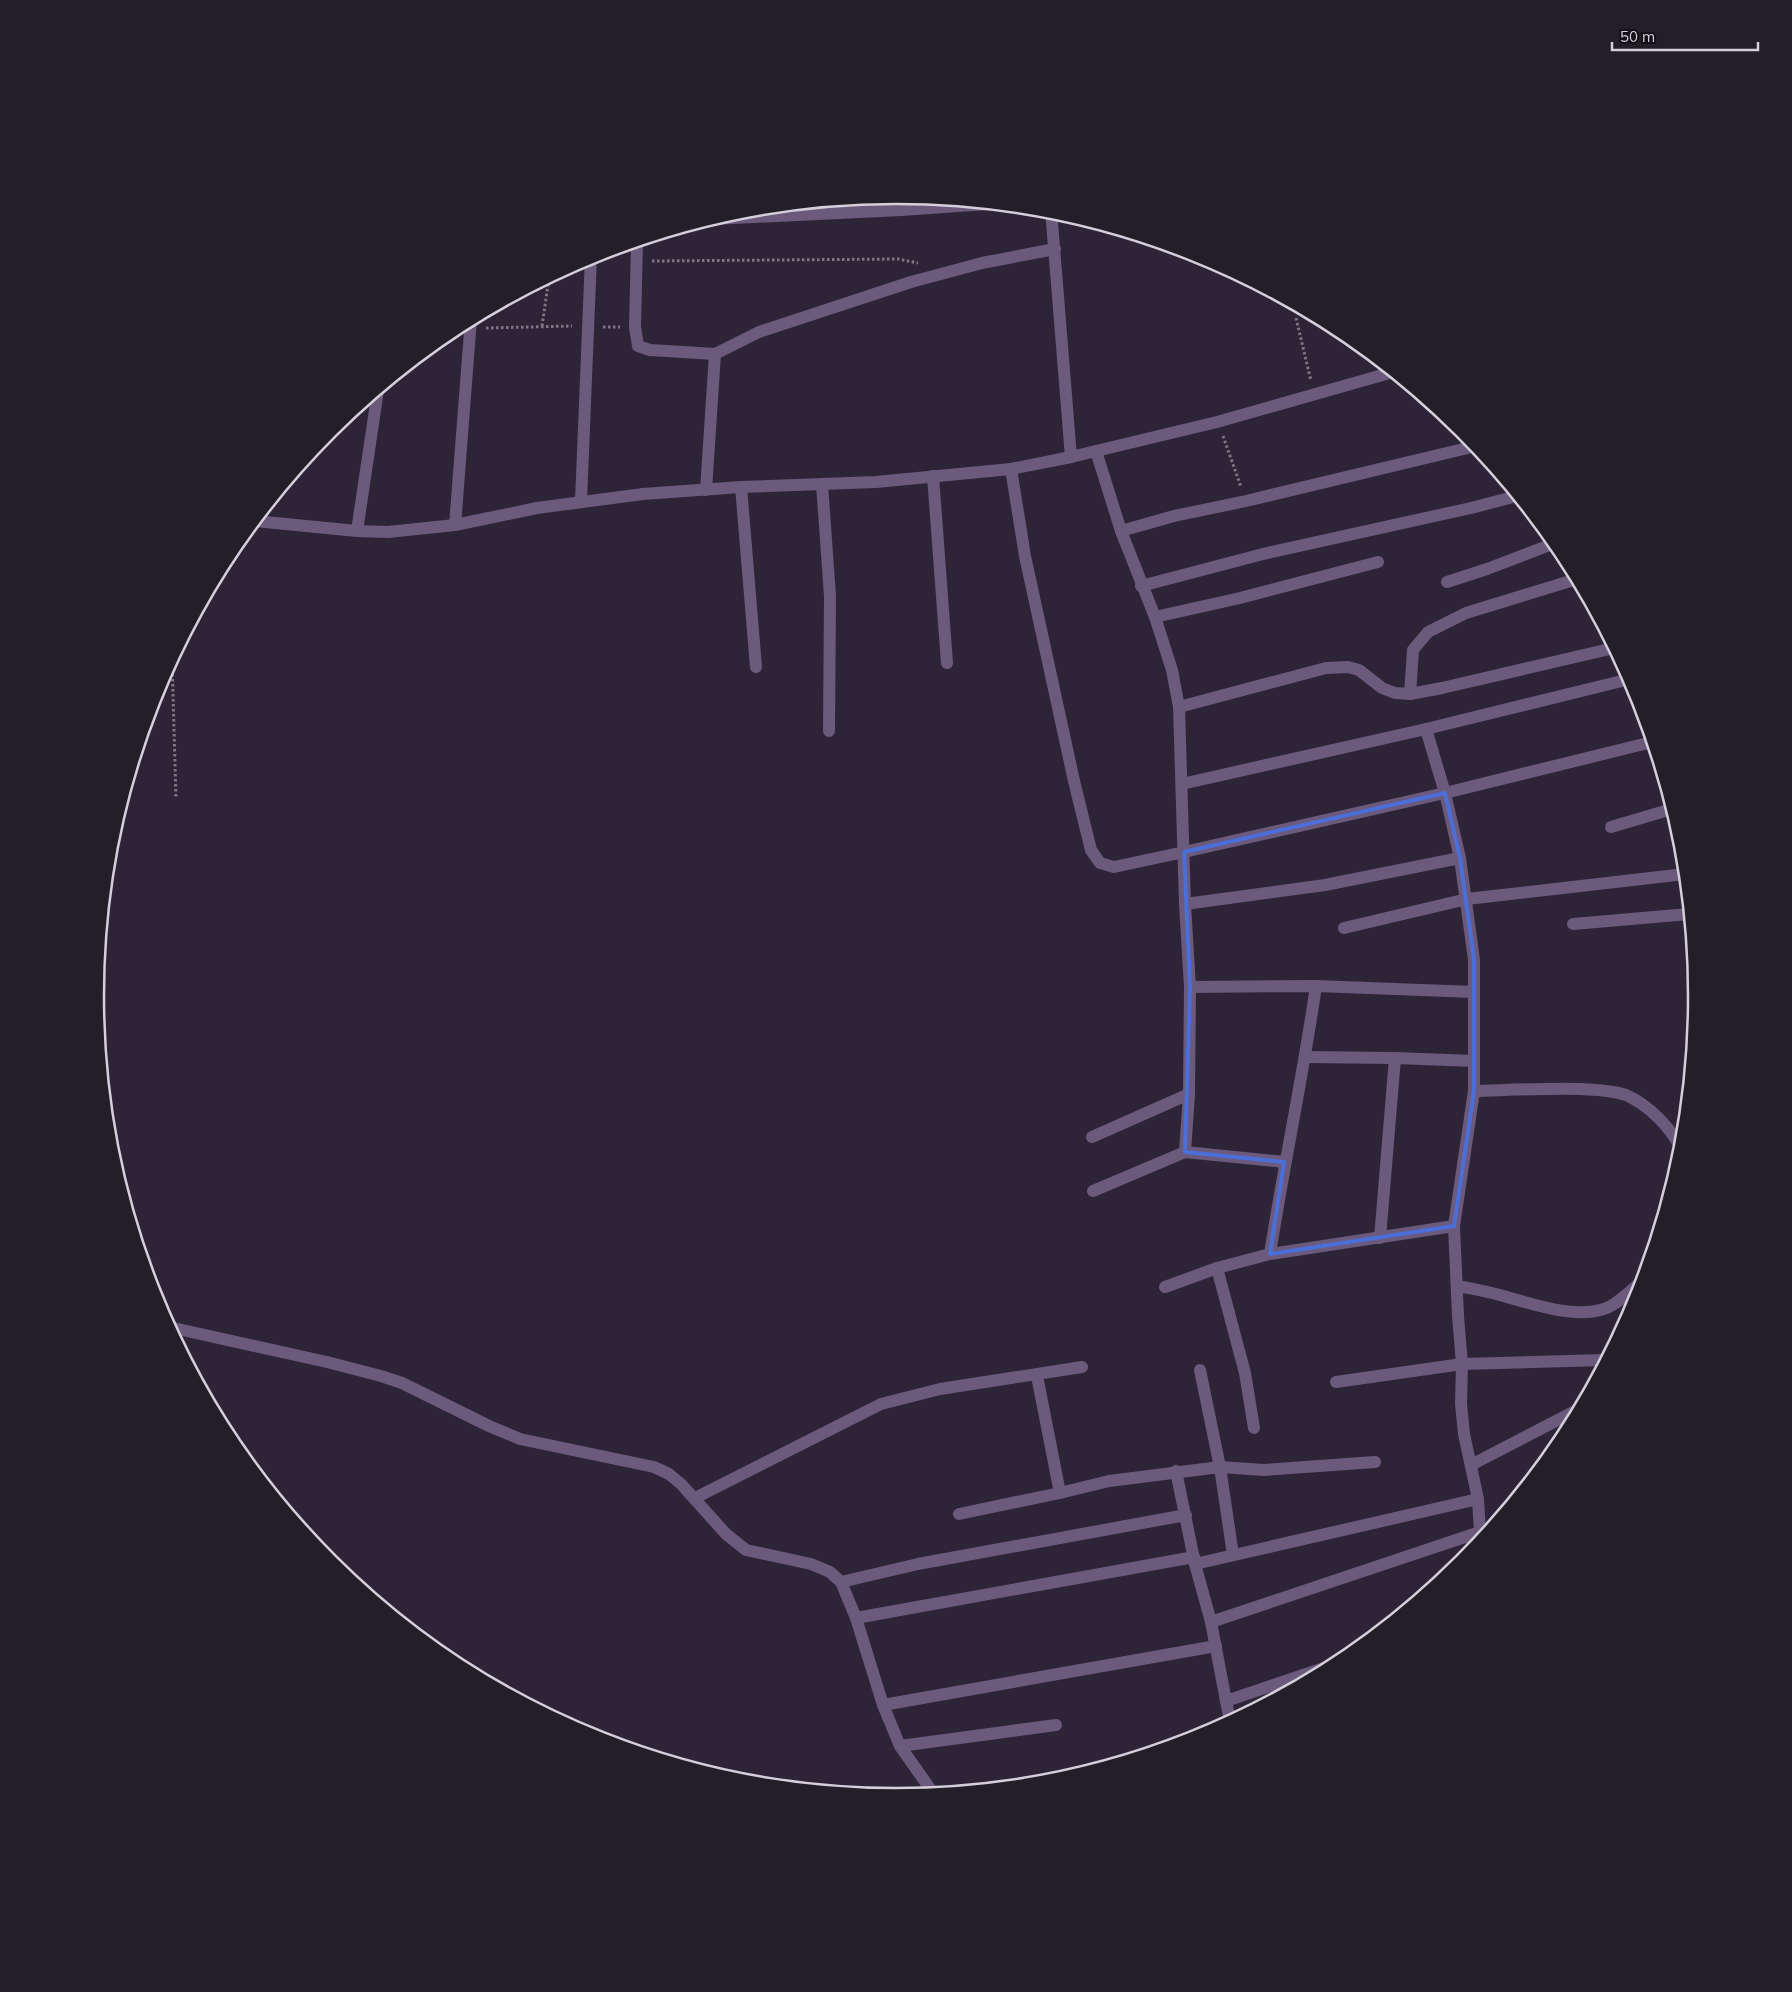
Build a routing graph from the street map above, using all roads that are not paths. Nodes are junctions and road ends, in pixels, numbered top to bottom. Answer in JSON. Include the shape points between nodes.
{"nodes":[{"id":1,"x":957,"y":206,"type":"edge"},
{"id":2,"x":754,"y":217,"type":"edge"},
{"id":3,"x":1052,"y":219,"type":"edge"},
{"id":4,"x":637,"y":248,"type":"edge"},
{"id":5,"x":1055,"y":249,"type":"junction"},
{"id":6,"x":591,"y":265,"type":"edge"},
{"id":7,"x":471,"y":328,"type":"edge"},
{"id":8,"x":715,"y":354,"type":"junction"},
{"id":9,"x":1386,"y":374,"type":"edge"},
{"id":10,"x":377,"y":398,"type":"edge"},
{"id":11,"x":1467,"y":448,"type":"edge"},
{"id":12,"x":1096,"y":451,"type":"junction"},
{"id":13,"x":1071,"y":457,"type":"junction"},
{"id":14,"x":1010,"y":469,"type":"junction"},
{"id":15,"x":933,"y":476,"type":"junction"},
{"id":16,"x":822,"y":484,"type":"junction"},
{"id":17,"x":741,"y":487,"type":"junction"},
{"id":18,"x":706,"y":490,"type":"junction"},
{"id":19,"x":1511,"y":497,"type":"edge"},
{"id":20,"x":582,"y":501,"type":"junction"},
{"id":21,"x":262,"y":522,"type":"edge"},
{"id":22,"x":455,"y":525,"type":"junction"},
{"id":23,"x":357,"y":531,"type":"junction"},
{"id":24,"x":1120,"y":531,"type":"junction"},
{"id":25,"x":1547,"y":545,"type":"edge"},
{"id":26,"x":1378,"y":562,"type":"dead end"},
{"id":27,"x":1570,"y":581,"type":"edge"},
{"id":28,"x":1447,"y":582,"type":"dead end"},
{"id":29,"x":1141,"y":586,"type":"junction"},
{"id":30,"x":1155,"y":617,"type":"junction"},
{"id":31,"x":1608,"y":649,"type":"edge"},
{"id":32,"x":947,"y":663,"type":"dead end"},
{"id":33,"x":756,"y":667,"type":"dead end"},
{"id":34,"x":1622,"y":680,"type":"edge"},
{"id":35,"x":1410,"y":694,"type":"junction"},
{"id":36,"x":1179,"y":707,"type":"junction"},
{"id":37,"x":1426,"y":729,"type":"junction"},
{"id":38,"x":829,"y":732,"type":"dead end"},
{"id":39,"x":1647,"y":743,"type":"edge"},
{"id":40,"x":1182,"y":784,"type":"junction"},
{"id":41,"x":1445,"y":793,"type":"junction"},
{"id":42,"x":1666,"y":811,"type":"edge"},
{"id":43,"x":1610,"y":827,"type":"dead end"},
{"id":44,"x":1184,"y":852,"type":"junction"},
{"id":45,"x":1460,"y":858,"type":"junction"},
{"id":46,"x":1678,"y":875,"type":"edge"},
{"id":47,"x":1467,"y":899,"type":"junction"},
{"id":48,"x":1185,"y":904,"type":"junction"},
{"id":49,"x":1684,"y":914,"type":"edge"},
{"id":50,"x":1573,"y":924,"type":"dead end"},
{"id":51,"x":1344,"y":928,"type":"dead end"},
{"id":52,"x":1316,"y":986,"type":"junction"},
{"id":53,"x":1190,"y":987,"type":"junction"},
{"id":54,"x":1474,"y":992,"type":"junction"},
{"id":55,"x":1306,"y":1057,"type":"junction"},
{"id":56,"x":1395,"y":1058,"type":"junction"},
{"id":57,"x":1474,"y":1061,"type":"junction"},
{"id":58,"x":1474,"y":1091,"type":"junction"},
{"id":59,"x":1189,"y":1094,"type":"junction"},
{"id":60,"x":1092,"y":1137,"type":"dead end"},
{"id":61,"x":1675,"y":1140,"type":"edge"},
{"id":62,"x":1185,"y":1152,"type":"junction"},
{"id":63,"x":1284,"y":1162,"type":"junction"},
{"id":64,"x":1093,"y":1191,"type":"dead end"},
{"id":65,"x":1454,"y":1226,"type":"junction"},
{"id":66,"x":1380,"y":1238,"type":"junction"},
{"id":67,"x":1270,"y":1254,"type":"junction"},
{"id":68,"x":1216,"y":1268,"type":"junction"},
{"id":69,"x":1458,"y":1286,"type":"junction"},
{"id":70,"x":1165,"y":1287,"type":"dead end"},
{"id":71,"x":1632,"y":1289,"type":"edge"},
{"id":72,"x":177,"y":1329,"type":"edge"},
{"id":73,"x":1599,"y":1360,"type":"edge"},
{"id":74,"x":1462,"y":1364,"type":"junction"},
{"id":75,"x":1082,"y":1367,"type":"dead end"},
{"id":76,"x":1200,"y":1370,"type":"dead end"},
{"id":77,"x":1037,"y":1376,"type":"junction"},
{"id":78,"x":1336,"y":1382,"type":"dead end"},
{"id":79,"x":1569,"y":1413,"type":"edge"},
{"id":80,"x":1254,"y":1428,"type":"dead end"},
{"id":81,"x":1375,"y":1462,"type":"dead end"},
{"id":82,"x":1471,"y":1465,"type":"junction"},
{"id":83,"x":1220,"y":1467,"type":"junction"},
{"id":84,"x":1176,"y":1472,"type":"junction"},
{"id":85,"x":1060,"y":1493,"type":"junction"},
{"id":86,"x":695,"y":1498,"type":"junction"},
{"id":87,"x":1478,"y":1499,"type":"junction"},
{"id":88,"x":959,"y":1514,"type":"dead end"},
{"id":89,"x":1186,"y":1515,"type":"junction"},
{"id":90,"x":1483,"y":1527,"type":"edge"},
{"id":91,"x":1476,"y":1535,"type":"edge"},
{"id":92,"x":1232,"y":1555,"type":"junction"},
{"id":93,"x":1194,"y":1560,"type":"junction"},
{"id":94,"x":841,"y":1582,"type":"junction"},
{"id":95,"x":856,"y":1618,"type":"junction"},
{"id":96,"x":1211,"y":1622,"type":"junction"},
{"id":97,"x":1216,"y":1646,"type":"junction"},
{"id":98,"x":1304,"y":1675,"type":"edge"},
{"id":99,"x":1226,"y":1701,"type":"junction"},
{"id":100,"x":883,"y":1705,"type":"junction"},
{"id":101,"x":1229,"y":1715,"type":"edge"},
{"id":102,"x":1056,"y":1725,"type":"dead end"},
{"id":103,"x":900,"y":1746,"type":"junction"},
{"id":104,"x":928,"y":1787,"type":"edge"}],
"edges":[{"from":1,"to":2,"type":"street"},
{"from":3,"to":5,"type":"street"},
{"from":4,"to":8,"type":"street","via":[[635,327],[638,346],[650,350]]},
{"from":5,"to":8,"type":"street","via":[[982,263],[854,300],[758,332]]},
{"from":5,"to":13,"type":"street"},
{"from":6,"to":20,"type":"street"},
{"from":7,"to":22,"type":"street"},
{"from":8,"to":18,"type":"street"},
{"from":9,"to":12,"type":"street","via":[[1217,422]]},
{"from":10,"to":23,"type":"street"},
{"from":11,"to":24,"type":"street"},
{"from":12,"to":13,"type":"street"},
{"from":12,"to":24,"type":"street"},
{"from":13,"to":14,"type":"street"},
{"from":14,"to":15,"type":"street"},
{"from":14,"to":44,"type":"street","via":[[1025,556],[1091,850],[1100,863],[1114,867]]},
{"from":15,"to":16,"type":"street"},
{"from":15,"to":32,"type":"street"},
{"from":16,"to":17,"type":"street"},
{"from":16,"to":38,"type":"street","via":[[830,596]]},
{"from":17,"to":18,"type":"street"},
{"from":17,"to":33,"type":"street"},
{"from":18,"to":20,"type":"street"},
{"from":19,"to":29,"type":"street","via":[[1263,554]]},
{"from":20,"to":22,"type":"street"},
{"from":21,"to":23,"type":"street"},
{"from":22,"to":23,"type":"street","via":[[388,532]]},
{"from":24,"to":29,"type":"street"},
{"from":25,"to":28,"type":"street"},
{"from":26,"to":30,"type":"street"},
{"from":27,"to":35,"type":"street","via":[[1466,613],[1428,632],[1413,650]]},
{"from":29,"to":30,"type":"street"},
{"from":30,"to":36,"type":"street","via":[[1172,670]]},
{"from":31,"to":35,"type":"street"},
{"from":34,"to":37,"type":"street"},
{"from":35,"to":36,"type":"street","via":[[1382,688],[1359,670],[1326,668]]},
{"from":36,"to":40,"type":"street"},
{"from":37,"to":40,"type":"street"},
{"from":37,"to":41,"type":"street"},
{"from":39,"to":41,"type":"street"},
{"from":40,"to":44,"type":"street"},
{"from":41,"to":44,"type":"street"},
{"from":41,"to":45,"type":"street"},
{"from":42,"to":43,"type":"street"},
{"from":44,"to":48,"type":"street"},
{"from":45,"to":47,"type":"street"},
{"from":45,"to":48,"type":"street","via":[[1325,885]]},
{"from":46,"to":47,"type":"street"},
{"from":47,"to":51,"type":"street"},
{"from":47,"to":54,"type":"street"},
{"from":48,"to":53,"type":"street"},
{"from":49,"to":50,"type":"street"},
{"from":52,"to":53,"type":"street"},
{"from":52,"to":54,"type":"street"},
{"from":52,"to":55,"type":"street"},
{"from":53,"to":59,"type":"street"},
{"from":54,"to":57,"type":"street"},
{"from":55,"to":56,"type":"street"},
{"from":55,"to":63,"type":"street"},
{"from":56,"to":57,"type":"street"},
{"from":56,"to":66,"type":"street"},
{"from":57,"to":58,"type":"street"},
{"from":58,"to":61,"type":"street","via":[[1567,1089],[1625,1095],[1657,1116]]},
{"from":58,"to":65,"type":"street"},
{"from":59,"to":60,"type":"street"},
{"from":59,"to":62,"type":"street"},
{"from":62,"to":63,"type":"street"},
{"from":62,"to":64,"type":"street"},
{"from":63,"to":67,"type":"street"},
{"from":65,"to":66,"type":"street"},
{"from":65,"to":69,"type":"street"},
{"from":66,"to":67,"type":"street"},
{"from":67,"to":68,"type":"street"},
{"from":68,"to":70,"type":"street"},
{"from":68,"to":80,"type":"street","via":[[1246,1373]]},
{"from":69,"to":71,"type":"street","via":[[1549,1308],[1583,1312],[1610,1307]]},
{"from":69,"to":74,"type":"street"},
{"from":72,"to":86,"type":"street","via":[[381,1376],[520,1439],[654,1467],[669,1474]]},
{"from":73,"to":74,"type":"street"},
{"from":74,"to":78,"type":"street"},
{"from":74,"to":82,"type":"street","via":[[1461,1404]]},
{"from":75,"to":77,"type":"street"},
{"from":76,"to":83,"type":"street"},
{"from":77,"to":85,"type":"street"},
{"from":77,"to":86,"type":"street","via":[[940,1388],[882,1404]]},
{"from":79,"to":82,"type":"street"},
{"from":81,"to":83,"type":"street","via":[[1264,1470]]},
{"from":82,"to":87,"type":"street"},
{"from":83,"to":84,"type":"street"},
{"from":83,"to":92,"type":"street"},
{"from":84,"to":85,"type":"street","via":[[1109,1481]]},
{"from":84,"to":89,"type":"street"},
{"from":85,"to":88,"type":"street"},
{"from":86,"to":94,"type":"street","via":[[726,1534],[746,1550],[811,1564],[830,1572]]},
{"from":87,"to":90,"type":"street"},
{"from":87,"to":92,"type":"street"},
{"from":89,"to":93,"type":"street"},
{"from":89,"to":94,"type":"street","via":[[918,1564]]},
{"from":91,"to":96,"type":"street"},
{"from":92,"to":93,"type":"street"},
{"from":93,"to":95,"type":"street"},
{"from":93,"to":96,"type":"street"},
{"from":94,"to":95,"type":"street"},
{"from":95,"to":100,"type":"street"},
{"from":96,"to":97,"type":"street"},
{"from":97,"to":99,"type":"street"},
{"from":97,"to":100,"type":"street"},
{"from":98,"to":99,"type":"street"},
{"from":99,"to":101,"type":"street"},
{"from":100,"to":103,"type":"street"},
{"from":102,"to":103,"type":"street"},
{"from":103,"to":104,"type":"street"}]}
